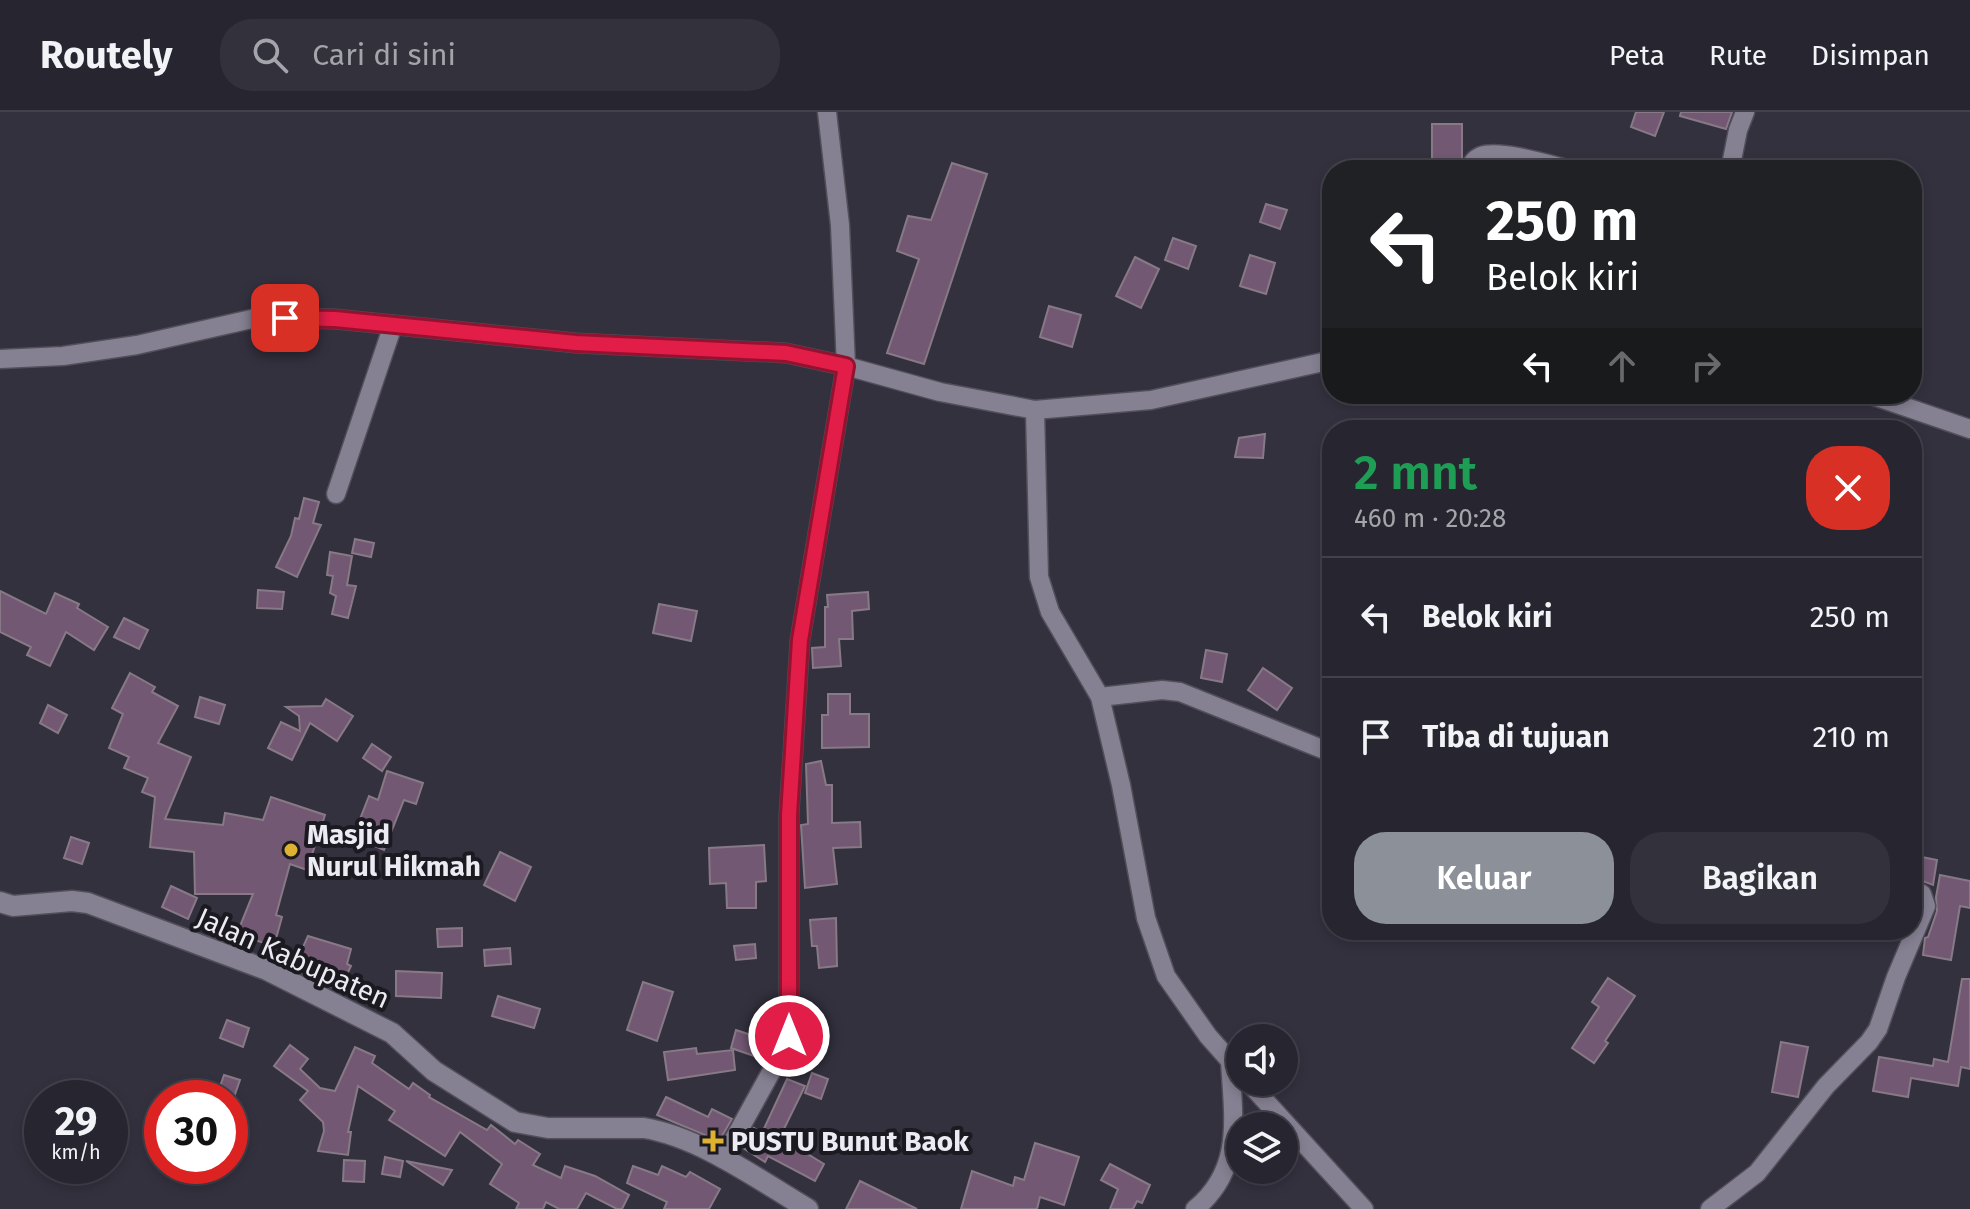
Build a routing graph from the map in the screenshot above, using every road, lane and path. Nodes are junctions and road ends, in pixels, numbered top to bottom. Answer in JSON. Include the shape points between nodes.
{"nodes":[{"id":1,"x":827,"y":112,"type":"edge"},
{"id":2,"x":1745,"y":112,"type":"edge"},
{"id":3,"x":1474,"y":160,"type":"edge"},
{"id":4,"x":1531,"y":160,"type":"edge"},
{"id":5,"x":1732,"y":160,"type":"edge"},
{"id":6,"x":393,"y":325,"type":"junction"},
{"id":7,"x":0,"y":359,"type":"edge"},
{"id":8,"x":1322,"y":362,"type":"edge"},
{"id":9,"x":846,"y":366,"type":"junction"},
{"id":10,"x":1897,"y":404,"type":"edge"},
{"id":11,"x":1035,"y":410,"type":"junction"},
{"id":12,"x":1970,"y":429,"type":"edge"},
{"id":13,"x":336,"y":494,"type":"dead end"},
{"id":14,"x":1100,"y":697,"type":"junction"},
{"id":15,"x":1322,"y":749,"type":"edge"},
{"id":16,"x":1922,"y":894,"type":"edge"},
{"id":17,"x":0,"y":902,"type":"edge"},
{"id":18,"x":1922,"y":915,"type":"edge"},
{"id":19,"x":1912,"y":940,"type":"edge"},
{"id":20,"x":1226,"y":1056,"type":"edge"},
{"id":21,"x":1235,"y":1096,"type":"edge"},
{"id":22,"x":1261,"y":1096,"type":"edge"},
{"id":23,"x":723,"y":1159,"type":"junction"},
{"id":24,"x":808,"y":1209,"type":"edge"},
{"id":25,"x":1195,"y":1209,"type":"edge"},
{"id":26,"x":1364,"y":1209,"type":"edge"},
{"id":27,"x":1710,"y":1209,"type":"edge"}],
"edges":[{"from":1,"to":9,"type":"street","via":[[840,225]]},
{"from":2,"to":5,"type":"street"},
{"from":3,"to":4,"type":"street","via":[[1484,155]]},
{"from":6,"to":7,"type":"street","via":[[260,317],[137,345]]},
{"from":6,"to":9,"type":"street","via":[[576,343],[786,353]]},
{"from":6,"to":13,"type":"street"},
{"from":8,"to":11,"type":"street","via":[[1151,400]]},
{"from":9,"to":11,"type":"street","via":[[940,392]]},
{"from":9,"to":23,"type":"street","via":[[800,640],[789,815],[789,1036]]},
{"from":10,"to":12,"type":"street"},
{"from":11,"to":14,"type":"street","via":[[1039,577],[1050,612]]},
{"from":14,"to":15,"type":"street","via":[[1180,692]]},
{"from":14,"to":20,"type":"street","via":[[1146,918],[1166,976]]},
{"from":16,"to":18,"type":"street"},
{"from":17,"to":23,"type":"street","name":"Jalan Kabupaten","via":[[88,903],[267,970],[392,1033],[434,1071],[515,1122],[548,1128],[658,1130]]},
{"from":19,"to":27,"type":"street","via":[[1869,1042],[1826,1086],[1757,1173]]},
{"from":21,"to":25,"type":"street","via":[[1234,1141],[1224,1175]]},
{"from":22,"to":26,"type":"street"},
{"from":23,"to":24,"type":"street","name":"Jalan Kabupaten"}]}
